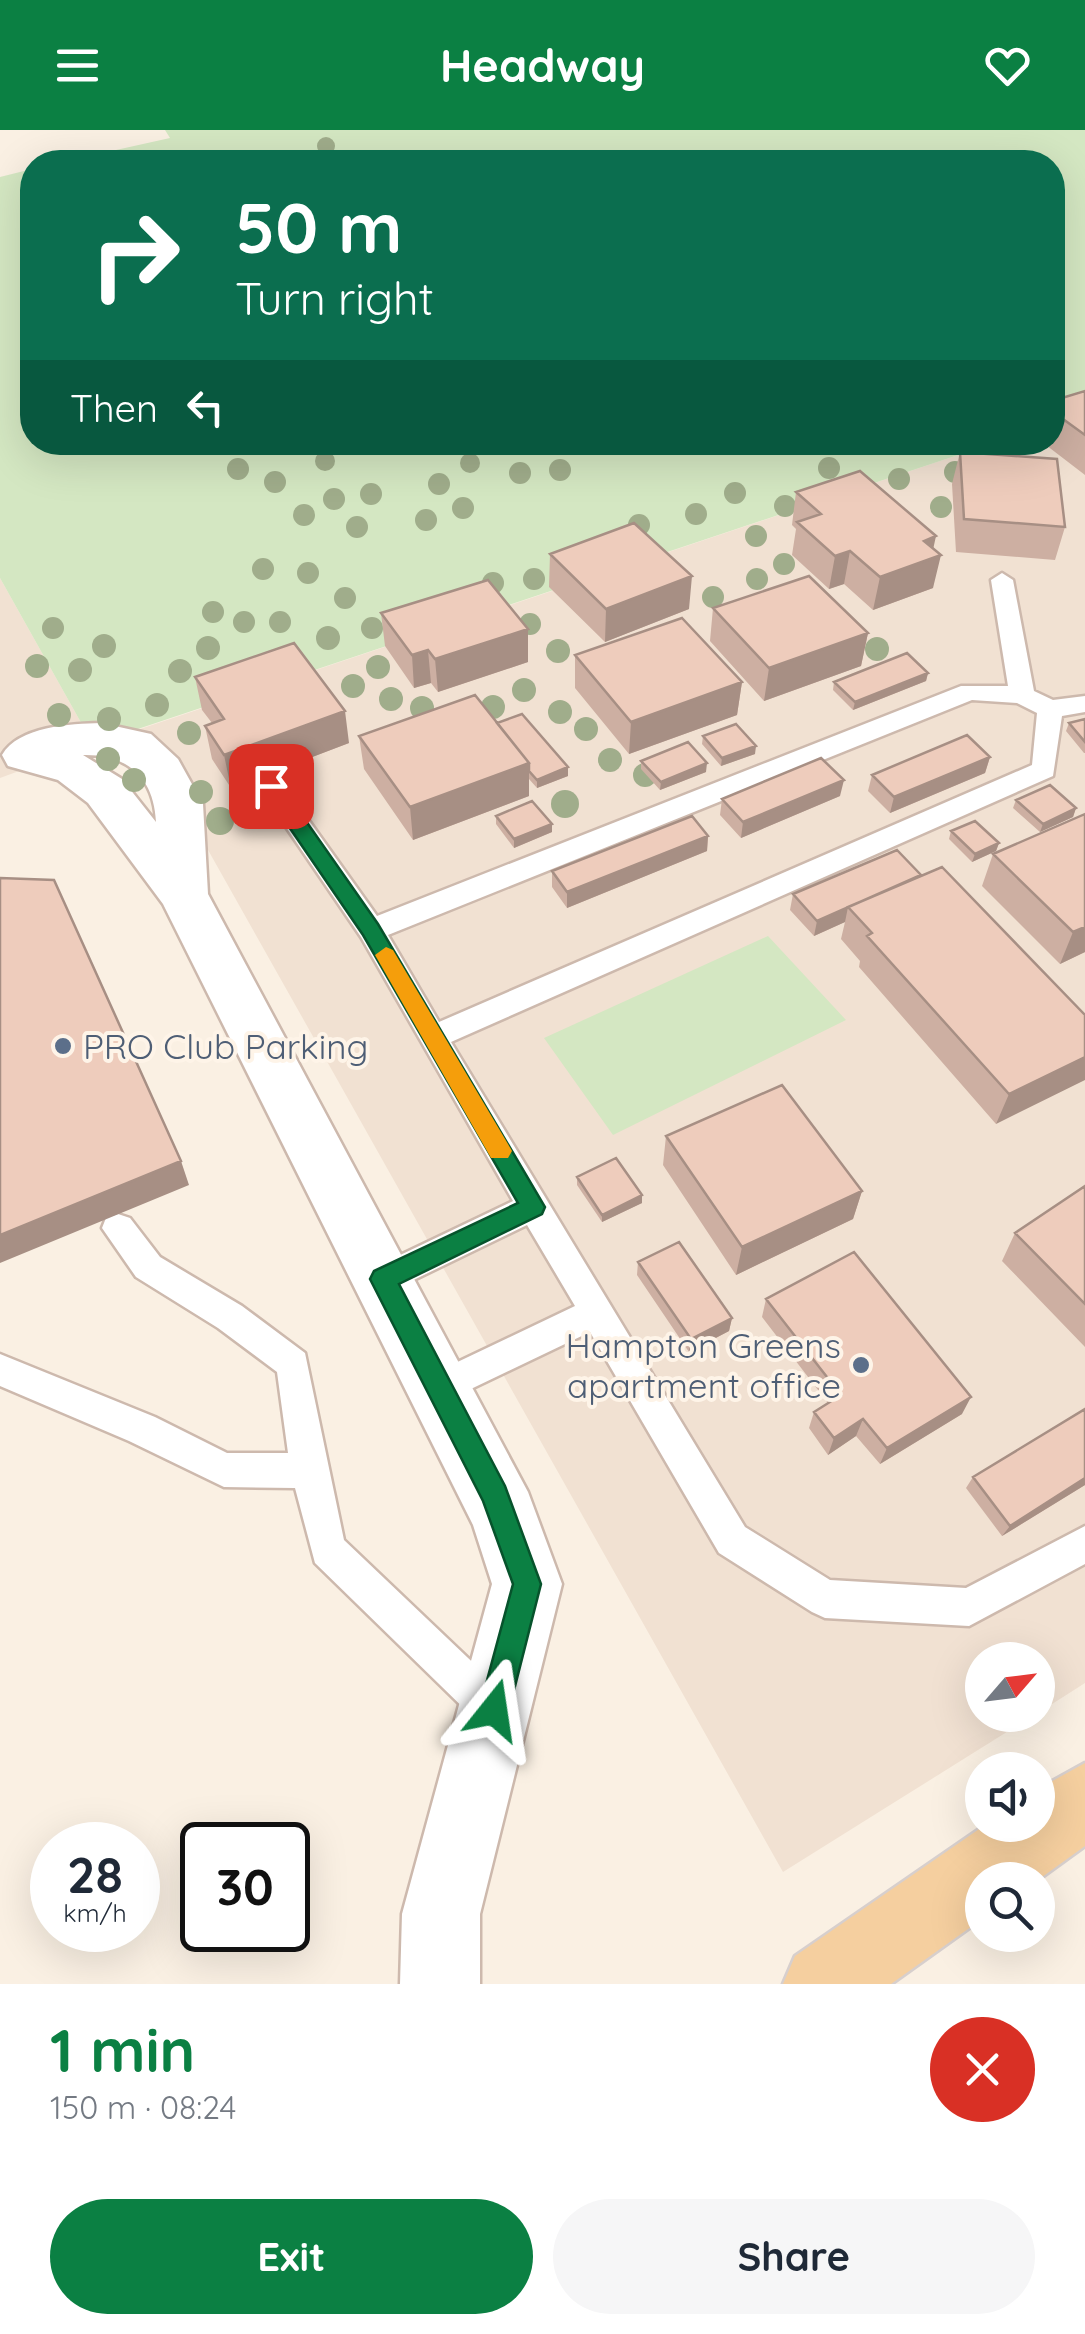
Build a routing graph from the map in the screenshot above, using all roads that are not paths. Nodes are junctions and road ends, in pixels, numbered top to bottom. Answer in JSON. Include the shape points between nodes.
{"nodes":[{"id":1,"x":1002,"y":580,"type":"dead end"},
{"id":2,"x":1022,"y":694,"type":"junction"},
{"id":3,"x":1085,"y":704,"type":"edge"},
{"id":4,"x":1050,"y":709,"type":"junction"},
{"id":5,"x":13,"y":758,"type":"edge"},
{"id":6,"x":271,"y":786,"type":"edge"},
{"id":7,"x":371,"y":930,"type":"junction"},
{"id":8,"x":433,"y":1037,"type":"junction"},
{"id":9,"x":533,"y":1207,"type":"junction"},
{"id":10,"x":118,"y":1228,"type":"edge"},
{"id":11,"x":383,"y":1279,"type":"junction"},
{"id":12,"x":596,"y":1312,"type":"junction"},
{"id":13,"x":0,"y":1370,"type":"edge"},
{"id":14,"x":438,"y":1388,"type":"junction"},
{"id":15,"x":310,"y":1471,"type":"junction"},
{"id":16,"x":1085,"y":1544,"type":"edge"},
{"id":17,"x":494,"y":1710,"type":"junction"},
{"id":18,"x":1085,"y":1801,"type":"edge"},
{"id":19,"x":440,"y":1984,"type":"edge"},
{"id":20,"x":823,"y":1984,"type":"edge"}],
"edges":[{"from":1,"to":2,"type":"lane"},
{"from":2,"to":4,"type":"lane"},
{"from":2,"to":7,"type":"lane","via":[[970,692]]},
{"from":3,"to":4,"type":"lane"},
{"from":4,"to":8,"type":"lane","via":[[1044,770]]},
{"from":5,"to":11,"type":"street","via":[[75,768],[104,790],[183,894]]},
{"from":6,"to":7,"type":"lane"},
{"from":7,"to":8,"type":"lane"},
{"from":8,"to":9,"type":"lane"},
{"from":9,"to":11,"type":"lane"},
{"from":9,"to":12,"type":"lane"},
{"from":10,"to":15,"type":"lane","via":[[148,1266],[293,1364]]},
{"from":11,"to":14,"type":"street"},
{"from":12,"to":14,"type":"lane"},
{"from":12,"to":16,"type":"lane","via":[[732,1540],[825,1599],[970,1607]]},
{"from":13,"to":15,"type":"lane","via":[[224,1470]]},
{"from":14,"to":17,"type":"street","via":[[500,1505],[527,1584]]},
{"from":15,"to":17,"type":"lane","via":[[328,1550]]},
{"from":17,"to":19,"type":"street","via":[[441,1914]]},
{"from":18,"to":20,"type":"main road"}]}
